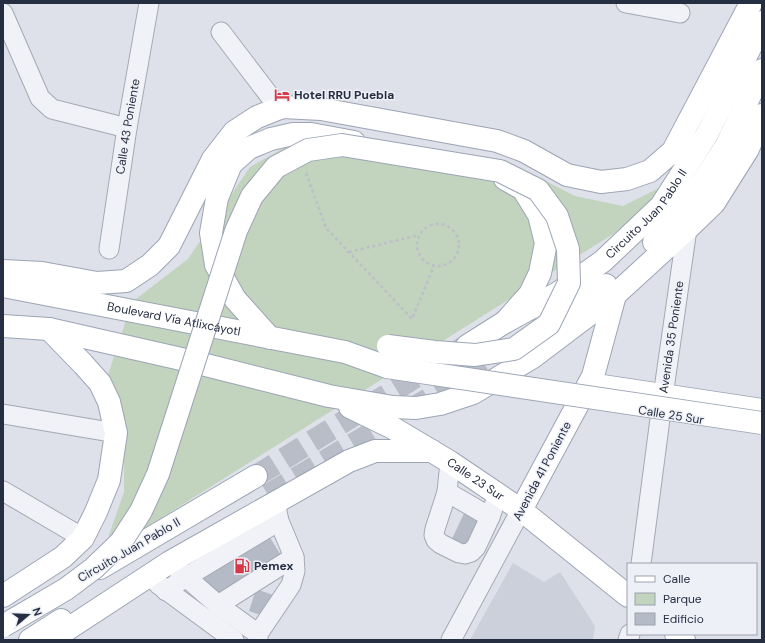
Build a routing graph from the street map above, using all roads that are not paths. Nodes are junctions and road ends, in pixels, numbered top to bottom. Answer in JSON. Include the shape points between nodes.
{"nodes":[{"id":1,"x":148,"y":3,"type":"edge"},
{"id":2,"x":626,"y":3,"type":"edge"},
{"id":3,"x":751,"y":3,"type":"edge"},
{"id":4,"x":3,"y":13,"type":"edge"},
{"id":5,"x":680,"y":13,"type":"dead end"},
{"id":6,"x":762,"y":22,"type":"edge"},
{"id":7,"x":221,"y":32,"type":"dead end"},
{"id":8,"x":762,"y":70,"type":"edge"},
{"id":9,"x":277,"y":109,"type":"junction"},
{"id":10,"x":761,"y":118,"type":"edge"},
{"id":11,"x":127,"y":128,"type":"junction"},
{"id":12,"x":687,"y":229,"type":"junction"},
{"id":13,"x":109,"y":249,"type":"dead end"},
{"id":14,"x":3,"y":271,"type":"edge"},
{"id":15,"x":3,"y":286,"type":"edge"},
{"id":16,"x":615,"y":295,"type":"junction"},
{"id":17,"x":505,"y":322,"type":"junction"},
{"id":18,"x":3,"y":326,"type":"edge"},
{"id":19,"x":49,"y":329,"type":"junction"},
{"id":20,"x":270,"y":338,"type":"junction"},
{"id":21,"x":467,"y":346,"type":"tunnel mouth"},
{"id":22,"x":387,"y":356,"type":"junction"},
{"id":23,"x":495,"y":359,"type":"tunnel mouth"},
{"id":24,"x":584,"y":393,"type":"junction"},
{"id":25,"x":329,"y":396,"type":"junction"},
{"id":26,"x":661,"y":404,"type":"junction"},
{"id":27,"x":762,"y":410,"type":"edge"},
{"id":28,"x":3,"y":414,"type":"edge"},
{"id":29,"x":762,"y":423,"type":"edge"},
{"id":30,"x":762,"y":431,"type":"edge"},
{"id":31,"x":116,"y":433,"type":"junction"},
{"id":32,"x":441,"y":456,"type":"junction"},
{"id":33,"x":256,"y":476,"type":"tunnel mouth"},
{"id":34,"x":3,"y":490,"type":"edge"},
{"id":35,"x":447,"y":492,"type":"junction"},
{"id":36,"x":498,"y":494,"type":"junction"},
{"id":37,"x":274,"y":506,"type":"junction"},
{"id":38,"x":521,"y":510,"type":"junction"},
{"id":39,"x":490,"y":517,"type":"junction"},
{"id":40,"x":83,"y":538,"type":"junction"},
{"id":41,"x":294,"y":557,"type":"junction"},
{"id":42,"x":170,"y":562,"type":"junction"},
{"id":43,"x":641,"y":563,"type":"edge"},
{"id":44,"x":149,"y":576,"type":"junction"},
{"id":45,"x":186,"y":577,"type":"junction"},
{"id":46,"x":5,"y":591,"type":"edge"},
{"id":47,"x":166,"y":591,"type":"junction"},
{"id":48,"x":627,"y":595,"type":"edge"},
{"id":49,"x":218,"y":606,"type":"junction"},
{"id":50,"x":3,"y":626,"type":"edge"},
{"id":51,"x":258,"y":637,"type":"edge"},
{"id":52,"x":30,"y":640,"type":"edge"},
{"id":53,"x":51,"y":640,"type":"edge"},
{"id":54,"x":234,"y":640,"type":"edge"},
{"id":55,"x":451,"y":640,"type":"edge"}],
"edges":[{"from":1,"to":11,"type":"street","name":"Calle 43 Poniente"},
{"from":2,"to":5,"type":"street"},
{"from":3,"to":9,"type":"main road","via":[[673,152],[650,170],[627,179],[602,182],[566,175],[524,151],[497,141],[321,109]]},
{"from":4,"to":11,"type":"street","via":[[40,98],[52,108]]},
{"from":6,"to":17,"type":"main road","name":"Circuito Juan Pablo II","via":[[706,136],[661,206],[603,261],[558,293]]},
{"from":7,"to":9,"type":"street"},
{"from":8,"to":23,"type":"main road","name":"Circuito Juan Pablo II","via":[[726,146],[685,208],[636,261]]},
{"from":9,"to":14,"type":"main road","via":[[257,117],[234,132],[214,159],[169,246],[150,265],[126,281],[97,283],[42,273]]},
{"from":10,"to":12,"type":"main road","via":[[748,149],[714,202]]},
{"from":11,"to":13,"type":"street","name":"Calle 43 Poniente"},
{"from":12,"to":16,"type":"main road"},
{"from":12,"to":26,"type":"street","name":"Avenida 35 Poniente"},
{"from":15,"to":20,"type":"main road","name":"Boulevard Vía Atlixcáyotl"},
{"from":16,"to":24,"type":"main road","name":"Avenida 41 Poniente","via":[[593,376]]},
{"from":16,"to":25,"type":"main road","via":[[533,357],[473,393],[440,404],[416,408],[393,407]]},
{"from":17,"to":20,"type":"main road","via":[[530,294],[540,272],[546,243],[539,215],[523,189],[483,166],[311,134],[293,134],[249,148],[231,164],[217,198],[211,233],[216,265],[235,299]]},
{"from":17,"to":21,"type":"main road","name":"Circuito Juan Pablo II"},
{"from":18,"to":19,"type":"main road"},
{"from":19,"to":25,"type":"main road"},
{"from":19,"to":31,"type":"main road","via":[[100,383],[109,402]]},
{"from":20,"to":22,"type":"main road","name":"Boulevard Vía Atlixcáyotl","via":[[345,352]]},
{"from":22,"to":29,"type":"main road","bridge":true},
{"from":22,"to":50,"type":"main road","bridge":true,"via":[[434,352],[475,355],[514,349],[549,324],[569,283],[568,249],[557,216],[538,190],[500,172],[342,145],[308,150],[276,167],[252,196],[236,231],[158,474],[141,511],[121,542],[94,568],[66,589]]},
{"from":24,"to":26,"type":"main road","name":"Calle 25 Sur"},
{"from":24,"to":38,"type":"main road","name":"Avenida 41 Poniente"},
{"from":25,"to":32,"type":"main road","name":"Calle 23 Sur","via":[[393,428]]},
{"from":26,"to":27,"type":"main road","name":"Calle 25 Sur","via":[[692,399]]},
{"from":26,"to":30,"type":"main road","name":"Calle 25 Sur"},
{"from":26,"to":43,"type":"street","name":"Avenida 35 Poniente"},
{"from":28,"to":31,"type":"street"},
{"from":31,"to":40,"type":"main road","via":[[109,480]]},
{"from":32,"to":35,"type":"street"},
{"from":32,"to":36,"type":"main road","name":"Calle 23 Sur"},
{"from":32,"to":37,"type":"main road","via":[[375,451],[349,461]]},
{"from":33,"to":50,"type":"main road","name":"Circuito Juan Pablo II"},
{"from":34,"to":40,"type":"street"},
{"from":35,"to":39,"type":"street"},
{"from":35,"to":39,"type":"street","via":[[434,535],[441,544],[459,553],[471,552],[476,547]]},
{"from":36,"to":38,"type":"main road","name":"Calle 23 Sur"},
{"from":36,"to":39,"type":"street"},
{"from":37,"to":41,"type":"street"},
{"from":37,"to":42,"type":"main road"},
{"from":37,"to":45,"type":"street"},
{"from":37,"to":52,"type":"main road","name":"Circuito Juan Pablo II","via":[[111,589]]},
{"from":38,"to":48,"type":"main road","name":"Calle 23 Sur"},
{"from":38,"to":55,"type":"street","name":"Avenida 41 Poniente"},
{"from":40,"to":46,"type":"main road","via":[[63,557]]},
{"from":41,"to":49,"type":"street"},
{"from":41,"to":51,"type":"street","via":[[295,571],[291,585]]},
{"from":42,"to":44,"type":"main road"},
{"from":42,"to":45,"type":"street"},
{"from":44,"to":47,"type":"street"},
{"from":44,"to":53,"type":"main road"},
{"from":45,"to":47,"type":"street"},
{"from":45,"to":49,"type":"street"},
{"from":47,"to":54,"type":"street"},
{"from":49,"to":51,"type":"street"}]}
